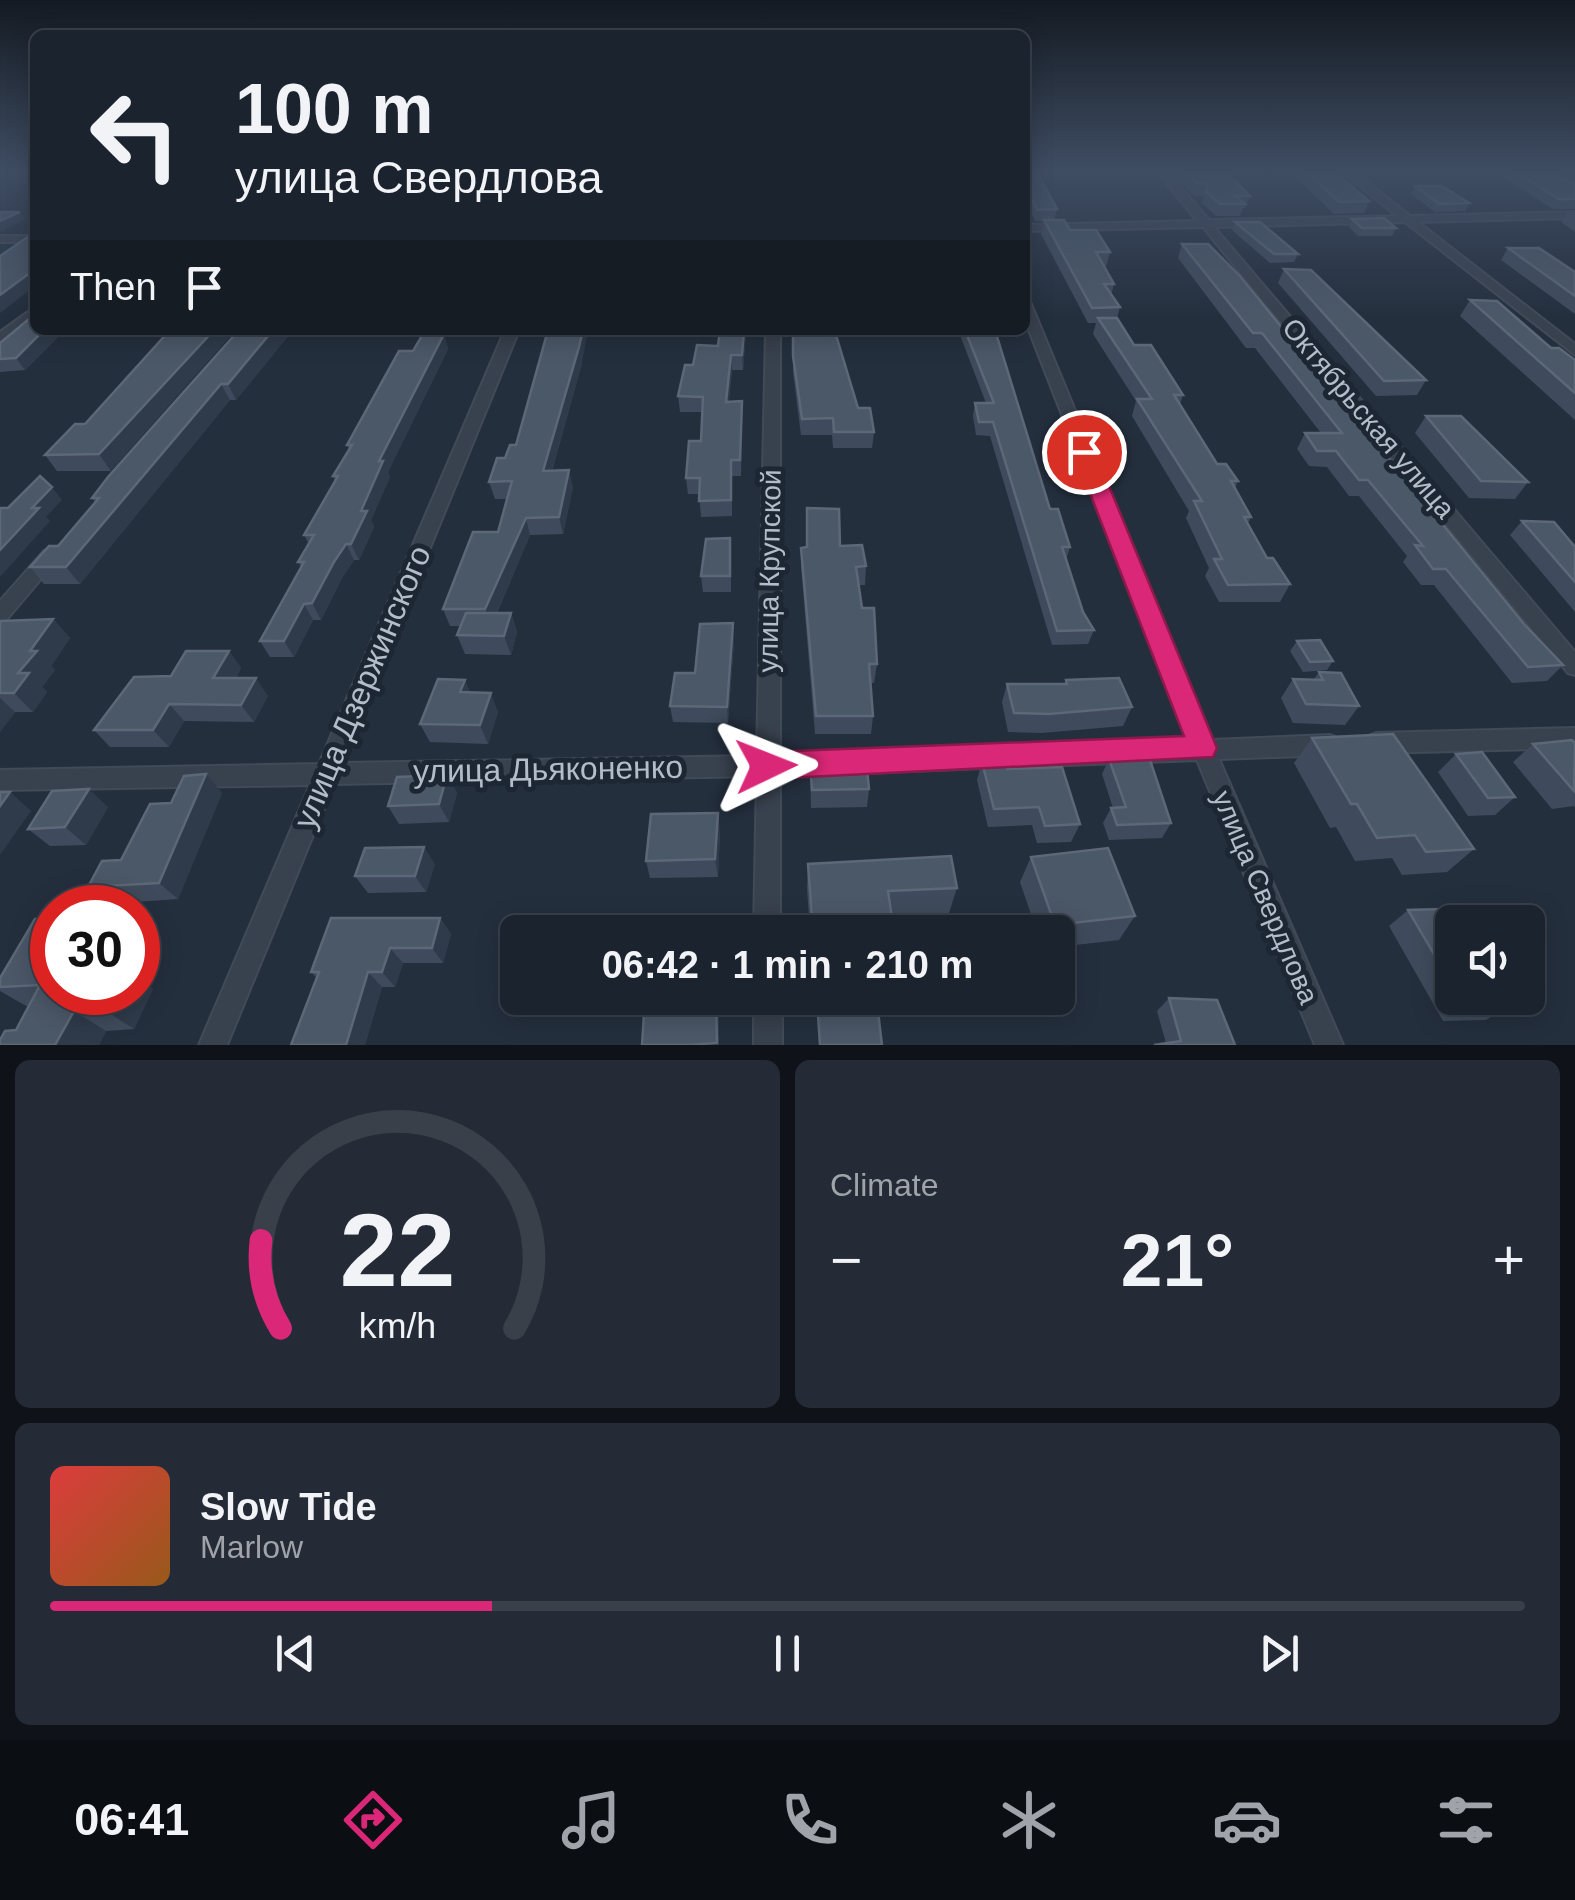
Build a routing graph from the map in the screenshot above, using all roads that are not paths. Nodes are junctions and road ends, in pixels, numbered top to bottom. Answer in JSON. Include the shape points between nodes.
{"nodes":[{"id":1,"x":1205,"y":219,"type":"edge"},
{"id":2,"x":1449,"y":219,"type":"edge"},
{"id":3,"x":1408,"y":220,"type":"junction"},
{"id":4,"x":1211,"y":226,"type":"junction"},
{"id":5,"x":1030,"y":228,"type":"edge"},
{"id":6,"x":30,"y":238,"type":"edge"},
{"id":7,"x":0,"y":239,"type":"edge"},
{"id":8,"x":30,"y":314,"type":"edge"},
{"id":9,"x":1030,"y":316,"type":"edge"},
{"id":10,"x":510,"y":335,"type":"edge"},
{"id":11,"x":773,"y":335,"type":"edge"},
{"id":12,"x":0,"y":339,"type":"edge"},
{"id":13,"x":1575,"y":351,"type":"edge"},
{"id":14,"x":65,"y":539,"type":"edge"},
{"id":15,"x":0,"y":614,"type":"edge"},
{"id":16,"x":1575,"y":667,"type":"edge"},
{"id":17,"x":1575,"y":738,"type":"edge"},
{"id":18,"x":1203,"y":748,"type":"junction"},
{"id":19,"x":766,"y":766,"type":"junction"},
{"id":20,"x":326,"y":772,"type":"junction"},
{"id":21,"x":0,"y":780,"type":"edge"},
{"id":22,"x":767,"y":915,"type":"edge"},
{"id":23,"x":768,"y":1015,"type":"edge"},
{"id":24,"x":214,"y":1045,"type":"edge"},
{"id":25,"x":768,"y":1045,"type":"edge"},
{"id":26,"x":1329,"y":1045,"type":"edge"}],
"edges":[{"from":1,"to":4,"type":"street","name":"Октябрьская улица"},
{"from":2,"to":3,"type":"street"},
{"from":3,"to":4,"type":"street"},
{"from":3,"to":13,"type":"street"},
{"from":4,"to":5,"type":"street"},
{"from":4,"to":16,"type":"street","name":"Октябрьская улица"},
{"from":6,"to":7,"type":"street"},
{"from":8,"to":12,"type":"street"},
{"from":9,"to":18,"type":"street","name":"улица Свердлова"},
{"from":10,"to":20,"type":"street","name":"улица Дзержинского"},
{"from":11,"to":19,"type":"street","name":"улица Крупской"},
{"from":14,"to":15,"type":"street"},
{"from":17,"to":18,"type":"street","name":"улица Дьяконенко"},
{"from":18,"to":19,"type":"street","name":"улица Дьяконенко"},
{"from":18,"to":26,"type":"street","name":"улица Свердлова"},
{"from":19,"to":20,"type":"street","name":"улица Дьяконенко"},
{"from":19,"to":22,"type":"street","name":"улица Крупской"},
{"from":20,"to":21,"type":"street","name":"улица Дьяконенко"},
{"from":20,"to":24,"type":"street","name":"улица Дзержинского"},
{"from":23,"to":25,"type":"street"}]}
